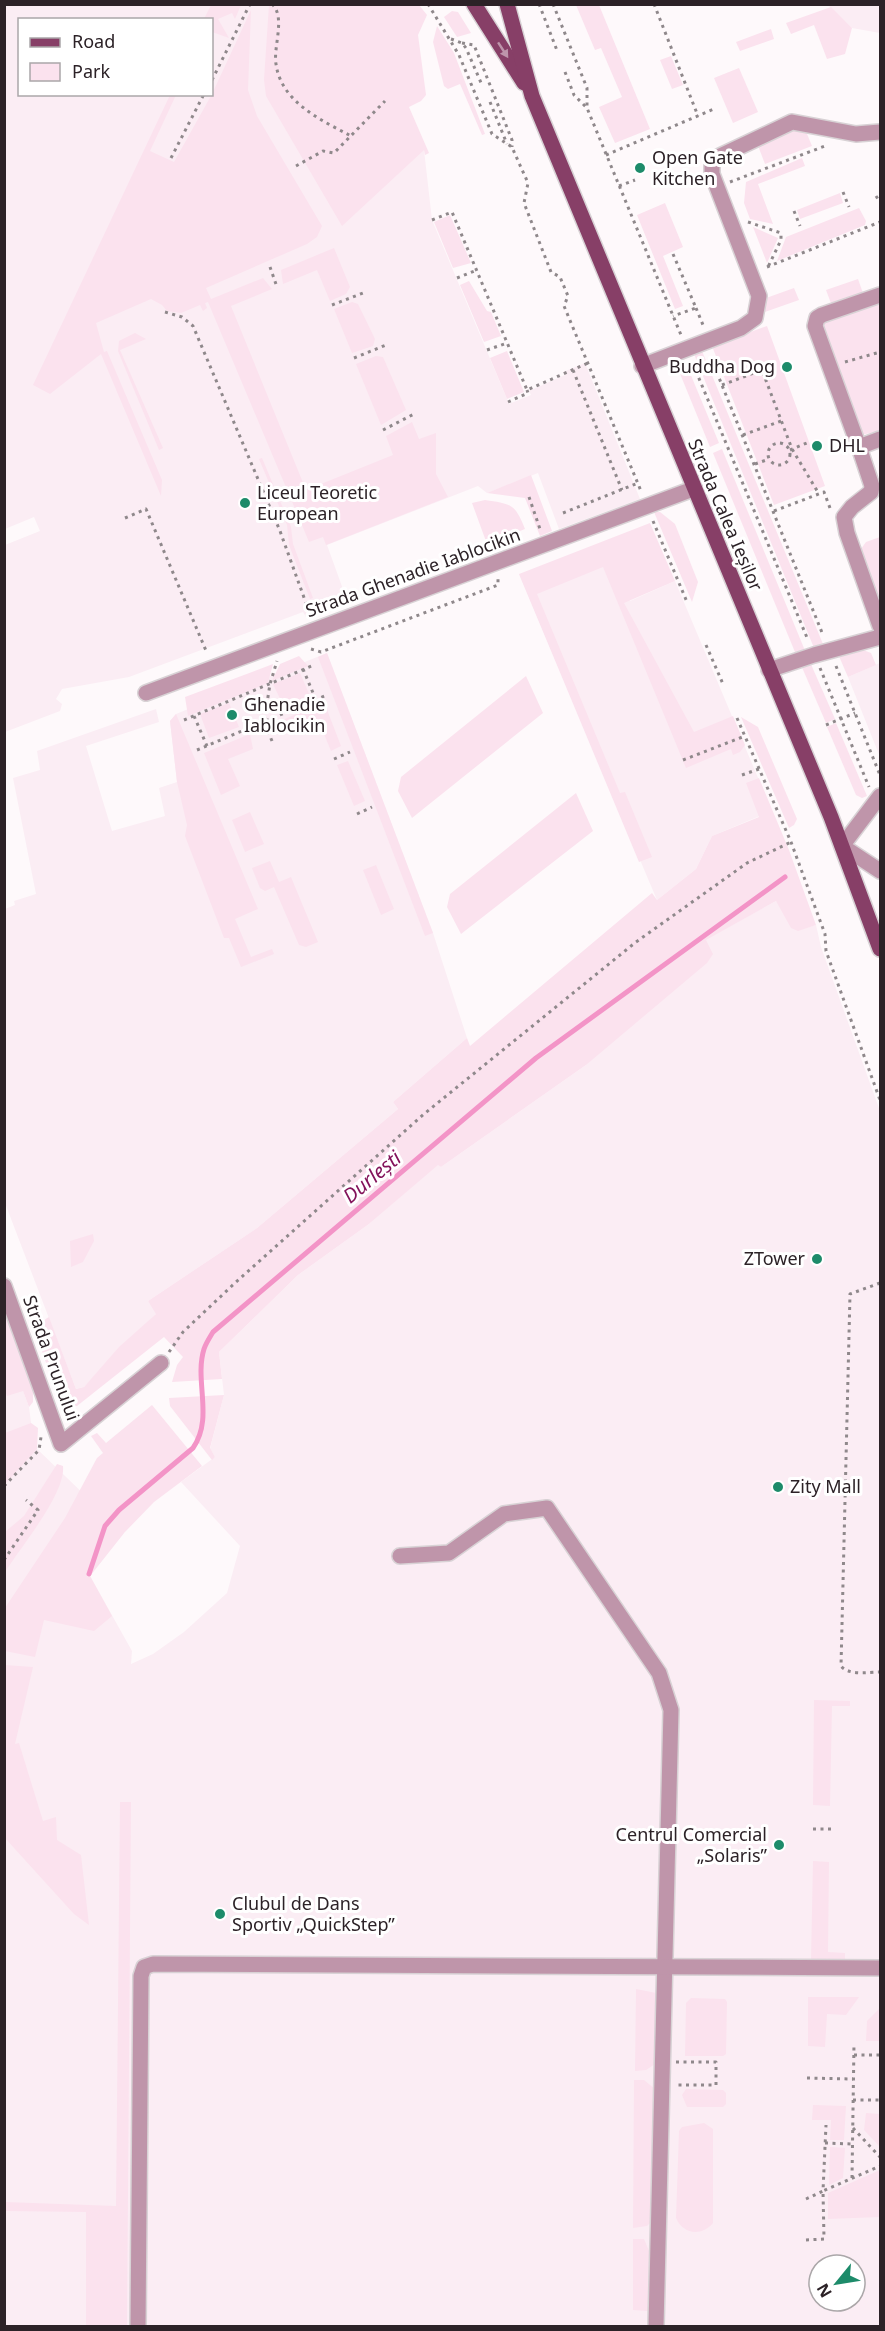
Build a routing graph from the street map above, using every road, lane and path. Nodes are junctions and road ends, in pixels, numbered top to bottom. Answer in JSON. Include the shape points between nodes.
{"nodes":[{"id":1,"x":250,"y":4,"type":"edge"},
{"id":2,"x":272,"y":4,"type":"edge"},
{"id":3,"x":428,"y":4,"type":"edge"},
{"id":4,"x":474,"y":4,"type":"edge"},
{"id":5,"x":507,"y":4,"type":"edge"},
{"id":6,"x":539,"y":4,"type":"edge"},
{"id":7,"x":553,"y":4,"type":"edge"},
{"id":8,"x":654,"y":4,"type":"edge"},
{"id":9,"x":450,"y":39,"type":"junction"},
{"id":10,"x":462,"y":43,"type":"junction"},
{"id":11,"x":558,"y":52,"type":"dead end"},
{"id":12,"x":565,"y":72,"type":"dead end"},
{"id":13,"x":213,"y":78,"type":"edge"},
{"id":14,"x":482,"y":85,"type":"dead end"},
{"id":15,"x":203,"y":96,"type":"edge"},
{"id":16,"x":532,"y":96,"type":"junction"},
{"id":17,"x":385,"y":101,"type":"dead end"},
{"id":18,"x":490,"y":102,"type":"dead end"},
{"id":19,"x":586,"y":108,"type":"junction"},
{"id":20,"x":714,"y":109,"type":"dead end"},
{"id":21,"x":698,"y":116,"type":"junction"},
{"id":22,"x":880,"y":132,"type":"edge"},
{"id":23,"x":856,"y":134,"type":"junction"},
{"id":24,"x":351,"y":135,"type":"junction"},
{"id":25,"x":507,"y":144,"type":"junction"},
{"id":26,"x":512,"y":147,"type":"junction"},
{"id":27,"x":606,"y":155,"type":"junction"},
{"id":28,"x":171,"y":158,"type":"dead end"},
{"id":29,"x":296,"y":166,"type":"dead end"},
{"id":30,"x":635,"y":180,"type":"dead end"},
{"id":31,"x":619,"y":186,"type":"junction"},
{"id":32,"x":718,"y":187,"type":"junction"},
{"id":33,"x":843,"y":192,"type":"dead end"},
{"id":34,"x":876,"y":196,"type":"dead end"},
{"id":35,"x":880,"y":202,"type":"edge"},
{"id":36,"x":849,"y":207,"type":"dead end"},
{"id":37,"x":794,"y":211,"type":"dead end"},
{"id":38,"x":728,"y":215,"type":"junction"},
{"id":39,"x":432,"y":220,"type":"dead end"},
{"id":40,"x":880,"y":222,"type":"edge"},
{"id":41,"x":800,"y":226,"type":"dead end"},
{"id":42,"x":673,"y":254,"type":"dead end"},
{"id":43,"x":270,"y":267,"type":"dead end"},
{"id":44,"x":768,"y":267,"type":"junction"},
{"id":45,"x":477,"y":270,"type":"junction"},
{"id":46,"x":457,"y":278,"type":"dead end"},
{"id":47,"x":277,"y":287,"type":"dead end"},
{"id":48,"x":756,"y":290,"type":"junction"},
{"id":49,"x":363,"y":293,"type":"dead end"},
{"id":50,"x":880,"y":295,"type":"edge"},
{"id":51,"x":332,"y":305,"type":"dead end"},
{"id":52,"x":696,"y":308,"type":"junction"},
{"id":53,"x":165,"y":312,"type":"dead end"},
{"id":54,"x":673,"y":316,"type":"junction"},
{"id":55,"x":705,"y":337,"type":"junction"},
{"id":56,"x":507,"y":343,"type":"junction"},
{"id":57,"x":386,"y":345,"type":"dead end"},
{"id":58,"x":687,"y":349,"type":"junction"},
{"id":59,"x":487,"y":350,"type":"dead end"},
{"id":60,"x":880,"y":352,"type":"edge"},
{"id":61,"x":354,"y":358,"type":"dead end"},
{"id":62,"x":588,"y":363,"type":"junction"},
{"id":63,"x":642,"y":366,"type":"junction"},
{"id":64,"x":830,"y":367,"type":"junction"},
{"id":65,"x":573,"y":370,"type":"junction"},
{"id":66,"x":722,"y":385,"type":"junction"},
{"id":67,"x":527,"y":390,"type":"junction"},
{"id":68,"x":508,"y":402,"type":"dead end"},
{"id":69,"x":416,"y":413,"type":"dead end"},
{"id":70,"x":781,"y":421,"type":"junction"},
{"id":71,"x":383,"y":430,"type":"dead end"},
{"id":72,"x":743,"y":435,"type":"junction"},
{"id":73,"x":880,"y":439,"type":"edge"},
{"id":74,"x":809,"y":442,"type":"dead end"},
{"id":75,"x":859,"y":447,"type":"junction"},
{"id":76,"x":790,"y":450,"type":"junction"},
{"id":77,"x":769,"y":459,"type":"junction"},
{"id":78,"x":755,"y":464,"type":"junction"},
{"id":79,"x":638,"y":483,"type":"junction"},
{"id":80,"x":693,"y":489,"type":"junction"},
{"id":81,"x":622,"y":490,"type":"junction"},
{"id":82,"x":819,"y":494,"type":"junction"},
{"id":83,"x":528,"y":497,"type":"dead end"},
{"id":84,"x":644,"y":498,"type":"dead end"},
{"id":85,"x":563,"y":513,"type":"dead end"},
{"id":86,"x":844,"y":517,"type":"junction"},
{"id":87,"x":125,"y":518,"type":"dead end"},
{"id":88,"x":651,"y":518,"type":"dead end"},
{"id":89,"x":546,"y":545,"type":"junction"},
{"id":90,"x":506,"y":574,"type":"dead end"},
{"id":91,"x":687,"y":602,"type":"dead end"},
{"id":92,"x":880,"y":626,"type":"edge"},
{"id":93,"x":316,"y":630,"type":"junction"},
{"id":94,"x":880,"y":637,"type":"edge"},
{"id":95,"x":706,"y":645,"type":"dead end"},
{"id":96,"x":308,"y":648,"type":"dead end"},
{"id":97,"x":207,"y":653,"type":"dead end"},
{"id":98,"x":814,"y":655,"type":"junction"},
{"id":99,"x":278,"y":659,"type":"dead end"},
{"id":100,"x":315,"y":665,"type":"dead end"},
{"id":101,"x":303,"y":669,"type":"junction"},
{"id":102,"x":769,"y":670,"type":"junction"},
{"id":103,"x":270,"y":684,"type":"junction"},
{"id":104,"x":723,"y":684,"type":"dead end"},
{"id":105,"x":146,"y":693,"type":"dead end"},
{"id":106,"x":327,"y":695,"type":"dead end"},
{"id":107,"x":316,"y":700,"type":"junction"},
{"id":108,"x":855,"y":712,"type":"dead end"},
{"id":109,"x":194,"y":716,"type":"junction"},
{"id":110,"x":737,"y":718,"type":"dead end"},
{"id":111,"x":841,"y":719,"type":"junction"},
{"id":112,"x":183,"y":720,"type":"dead end"},
{"id":113,"x":264,"y":722,"type":"junction"},
{"id":114,"x":826,"y":725,"type":"dead end"},
{"id":115,"x":745,"y":736,"type":"junction"},
{"id":116,"x":272,"y":741,"type":"dead end"},
{"id":117,"x":207,"y":746,"type":"junction"},
{"id":118,"x":197,"y":750,"type":"dead end"},
{"id":119,"x":350,"y":752,"type":"dead end"},
{"id":120,"x":334,"y":759,"type":"dead end"},
{"id":121,"x":683,"y":760,"type":"dead end"},
{"id":122,"x":759,"y":769,"type":"junction"},
{"id":123,"x":742,"y":776,"type":"dead end"},
{"id":124,"x":876,"y":793,"type":"edge"},
{"id":125,"x":372,"y":807,"type":"dead end"},
{"id":126,"x":357,"y":814,"type":"dead end"},
{"id":127,"x":791,"y":842,"type":"junction"},
{"id":128,"x":842,"y":846,"type":"junction"},
{"id":129,"x":880,"y":871,"type":"edge"},
{"id":130,"x":880,"y":949,"type":"edge"},
{"id":131,"x":880,"y":1100,"type":"edge"},
{"id":132,"x":880,"y":1283,"type":"edge"},
{"id":133,"x":4,"y":1286,"type":"edge"},
{"id":134,"x":161,"y":1363,"type":"joint"},
{"id":135,"x":41,"y":1433,"type":"dead end"},
{"id":136,"x":4,"y":1486,"type":"edge"},
{"id":137,"x":26,"y":1500,"type":"dead end"},
{"id":138,"x":400,"y":1556,"type":"dead end"},
{"id":139,"x":4,"y":1560,"type":"edge"},
{"id":140,"x":880,"y":1672,"type":"edge"},
{"id":141,"x":813,"y":1829,"type":"dead end"},
{"id":142,"x":834,"y":1829,"type":"dead end"},
{"id":143,"x":665,"y":1968,"type":"junction"},
{"id":144,"x":880,"y":1968,"type":"edge"},
{"id":145,"x":854,"y":2043,"type":"dead end"},
{"id":146,"x":854,"y":2055,"type":"junction"},
{"id":147,"x":880,"y":2055,"type":"edge"},
{"id":148,"x":663,"y":2062,"type":"junction"},
{"id":149,"x":807,"y":2078,"type":"dead end"},
{"id":150,"x":853,"y":2079,"type":"junction"},
{"id":151,"x":663,"y":2084,"type":"junction"},
{"id":152,"x":853,"y":2100,"type":"junction"},
{"id":153,"x":880,"y":2100,"type":"edge"},
{"id":154,"x":826,"y":2125,"type":"dead end"},
{"id":155,"x":853,"y":2128,"type":"junction"},
{"id":156,"x":825,"y":2143,"type":"junction"},
{"id":157,"x":852,"y":2144,"type":"junction"},
{"id":158,"x":880,"y":2157,"type":"edge"},
{"id":159,"x":880,"y":2166,"type":"edge"},
{"id":160,"x":852,"y":2178,"type":"junction"},
{"id":161,"x":823,"y":2191,"type":"junction"},
{"id":162,"x":806,"y":2199,"type":"dead end"},
{"id":163,"x":806,"y":2240,"type":"dead end"},
{"id":164,"x":138,"y":2326,"type":"edge"},
{"id":165,"x":656,"y":2326,"type":"edge"}],
"edges":[{"from":1,"to":13,"type":"path"},
{"from":2,"to":24,"type":"path","via":[[278,16],[276,64],[288,91],[308,112]]},
{"from":3,"to":9,"type":"path"},
{"from":4,"to":16,"type":"main road","name":"Strada Calea Ieșilor","one_way":true},
{"from":5,"to":16,"type":"main road","name":"Strada Calea Ieșilor"},
{"from":6,"to":11,"type":"path"},
{"from":7,"to":19,"type":"path","via":[[587,88]]},
{"from":8,"to":21,"type":"path"},
{"from":9,"to":10,"type":"path"},
{"from":9,"to":25,"type":"path","via":[[492,134]]},
{"from":10,"to":14,"type":"path"},
{"from":10,"to":26,"type":"path","via":[[474,45]]},
{"from":12,"to":19,"type":"path","via":[[574,95]]},
{"from":15,"to":28,"type":"path"},
{"from":16,"to":63,"type":"main road","name":"Strada Calea Ieșilor"},
{"from":17,"to":24,"type":"path"},
{"from":18,"to":25,"type":"path"},
{"from":19,"to":27,"type":"path"},
{"from":20,"to":21,"type":"path"},
{"from":21,"to":27,"type":"path"},
{"from":22,"to":23,"type":"street"},
{"from":23,"to":32,"type":"path"},
{"from":23,"to":32,"type":"street","via":[[792,122],[718,157],[712,164]]},
{"from":24,"to":29,"type":"path","via":[[334,153],[323,151]]},
{"from":25,"to":26,"type":"path"},
{"from":26,"to":62,"type":"path","via":[[528,183],[524,202],[551,272],[560,278],[568,296],[564,306]]},
{"from":27,"to":31,"type":"path"},
{"from":30,"to":31,"type":"path"},
{"from":31,"to":54,"type":"path"},
{"from":32,"to":38,"type":"street"},
{"from":33,"to":36,"type":"path"},
{"from":34,"to":35,"type":"path"},
{"from":37,"to":41,"type":"path"},
{"from":38,"to":44,"type":"path","via":[[781,233]]},
{"from":38,"to":48,"type":"street"},
{"from":39,"to":45,"type":"path","via":[[452,212]]},
{"from":40,"to":44,"type":"path"},
{"from":42,"to":52,"type":"path"},
{"from":43,"to":47,"type":"path"},
{"from":44,"to":48,"type":"path"},
{"from":45,"to":46,"type":"path"},
{"from":45,"to":56,"type":"path"},
{"from":48,"to":55,"type":"street","via":[[757,312],[750,323]]},
{"from":49,"to":51,"type":"path"},
{"from":50,"to":64,"type":"street","via":[[817,318],[815,326]]},
{"from":52,"to":54,"type":"path"},
{"from":52,"to":55,"type":"path"},
{"from":53,"to":93,"type":"path","via":[[182,316],[193,326],[280,531]]},
{"from":54,"to":58,"type":"path"},
{"from":55,"to":58,"type":"street"},
{"from":55,"to":66,"type":"path"},
{"from":56,"to":59,"type":"path"},
{"from":56,"to":67,"type":"path"},
{"from":57,"to":61,"type":"path"},
{"from":58,"to":63,"type":"street"},
{"from":58,"to":98,"type":"path"},
{"from":60,"to":64,"type":"path"},
{"from":62,"to":65,"type":"path"},
{"from":62,"to":79,"type":"path"},
{"from":63,"to":80,"type":"main road","name":"Strada Calea Ieșilor"},
{"from":64,"to":75,"type":"street"},
{"from":65,"to":67,"type":"path"},
{"from":65,"to":81,"type":"path"},
{"from":66,"to":70,"type":"path","via":[[762,370]]},
{"from":66,"to":72,"type":"path"},
{"from":67,"to":68,"type":"path","via":[[528,393]]},
{"from":69,"to":71,"type":"path"},
{"from":70,"to":72,"type":"path"},
{"from":70,"to":76,"type":"path"},
{"from":72,"to":78,"type":"path"},
{"from":73,"to":75,"type":"street"},
{"from":74,"to":76,"type":"path"},
{"from":75,"to":86,"type":"street","via":[[871,492]]},
{"from":76,"to":77,"type":"path","via":[[784,463]]},
{"from":76,"to":77,"type":"path","via":[[784,444],[774,444],[769,449]]},
{"from":76,"to":82,"type":"path"},
{"from":77,"to":78,"type":"path"},
{"from":78,"to":82,"type":"path","via":[[774,511]]},
{"from":79,"to":81,"type":"path"},
{"from":79,"to":84,"type":"path"},
{"from":80,"to":89,"type":"street","name":"Strada Ghenadie Iablocikin"},
{"from":80,"to":102,"type":"main road","name":"Strada Calea Ieșilor"},
{"from":81,"to":85,"type":"path"},
{"from":82,"to":86,"type":"path","via":[[824,492],[830,508]]},
{"from":83,"to":89,"type":"path"},
{"from":86,"to":92,"type":"street"},
{"from":87,"to":97,"type":"path","via":[[146,509]]},
{"from":88,"to":91,"type":"path"},
{"from":89,"to":93,"type":"street","name":"Strada Ghenadie Iablocikin"},
{"from":90,"to":96,"type":"path","via":[[498,576],[498,585],[321,652]]},
{"from":93,"to":105,"type":"street","name":"Strada Ghenadie Iablocikin"},
{"from":94,"to":98,"type":"street"},
{"from":95,"to":104,"type":"path"},
{"from":98,"to":102,"type":"street"},
{"from":98,"to":111,"type":"path"},
{"from":99,"to":103,"type":"path"},
{"from":100,"to":101,"type":"path"},
{"from":101,"to":103,"type":"path"},
{"from":101,"to":107,"type":"path"},
{"from":102,"to":128,"type":"main road","name":"Strada Calea Ieșilor"},
{"from":103,"to":109,"type":"path"},
{"from":103,"to":113,"type":"path"},
{"from":106,"to":107,"type":"path"},
{"from":107,"to":113,"type":"path"},
{"from":108,"to":111,"type":"path"},
{"from":109,"to":112,"type":"path"},
{"from":109,"to":117,"type":"path"},
{"from":110,"to":115,"type":"path"},
{"from":111,"to":114,"type":"path"},
{"from":111,"to":124,"type":"path"},
{"from":113,"to":116,"type":"path"},
{"from":113,"to":117,"type":"path"},
{"from":115,"to":121,"type":"path"},
{"from":115,"to":122,"type":"path"},
{"from":117,"to":118,"type":"path"},
{"from":119,"to":120,"type":"path"},
{"from":122,"to":123,"type":"path"},
{"from":122,"to":127,"type":"path"},
{"from":124,"to":128,"type":"street"},
{"from":125,"to":126,"type":"path"},
{"from":127,"to":131,"type":"path"},
{"from":127,"to":134,"type":"path","via":[[747,863],[636,942],[424,1114],[183,1332]]},
{"from":128,"to":129,"type":"street"},
{"from":128,"to":130,"type":"main road","name":"Strada Calea Ieșilor"},
{"from":132,"to":140,"type":"path","via":[[850,1294],[841,1666],[853,1672]]},
{"from":133,"to":134,"type":"street","name":"Strada Prunului","via":[[61,1444]]},
{"from":135,"to":136,"type":"path","via":[[39,1450]]},
{"from":137,"to":139,"type":"path","via":[[38,1510]]},
{"from":138,"to":143,"type":"street","via":[[449,1553],[504,1514],[547,1508],[659,1673],[671,1710]]},
{"from":141,"to":142,"type":"path"},
{"from":143,"to":144,"type":"street"},
{"from":143,"to":148,"type":"street"},
{"from":143,"to":164,"type":"street","via":[[153,1964],[144,1967]]},
{"from":145,"to":146,"type":"path"},
{"from":146,"to":147,"type":"path"},
{"from":146,"to":150,"type":"path"},
{"from":148,"to":151,"type":"street"},
{"from":148,"to":151,"type":"path","via":[[716,2062],[716,2085]]},
{"from":149,"to":150,"type":"path"},
{"from":150,"to":152,"type":"path"},
{"from":151,"to":165,"type":"street"},
{"from":152,"to":153,"type":"path"},
{"from":152,"to":155,"type":"path"},
{"from":154,"to":156,"type":"path"},
{"from":155,"to":157,"type":"path"},
{"from":155,"to":158,"type":"path"},
{"from":156,"to":157,"type":"path"},
{"from":156,"to":161,"type":"path"},
{"from":157,"to":160,"type":"path"},
{"from":159,"to":160,"type":"path"},
{"from":160,"to":161,"type":"path"},
{"from":161,"to":162,"type":"path"},
{"from":161,"to":163,"type":"path","via":[[824,2240]]}]}
